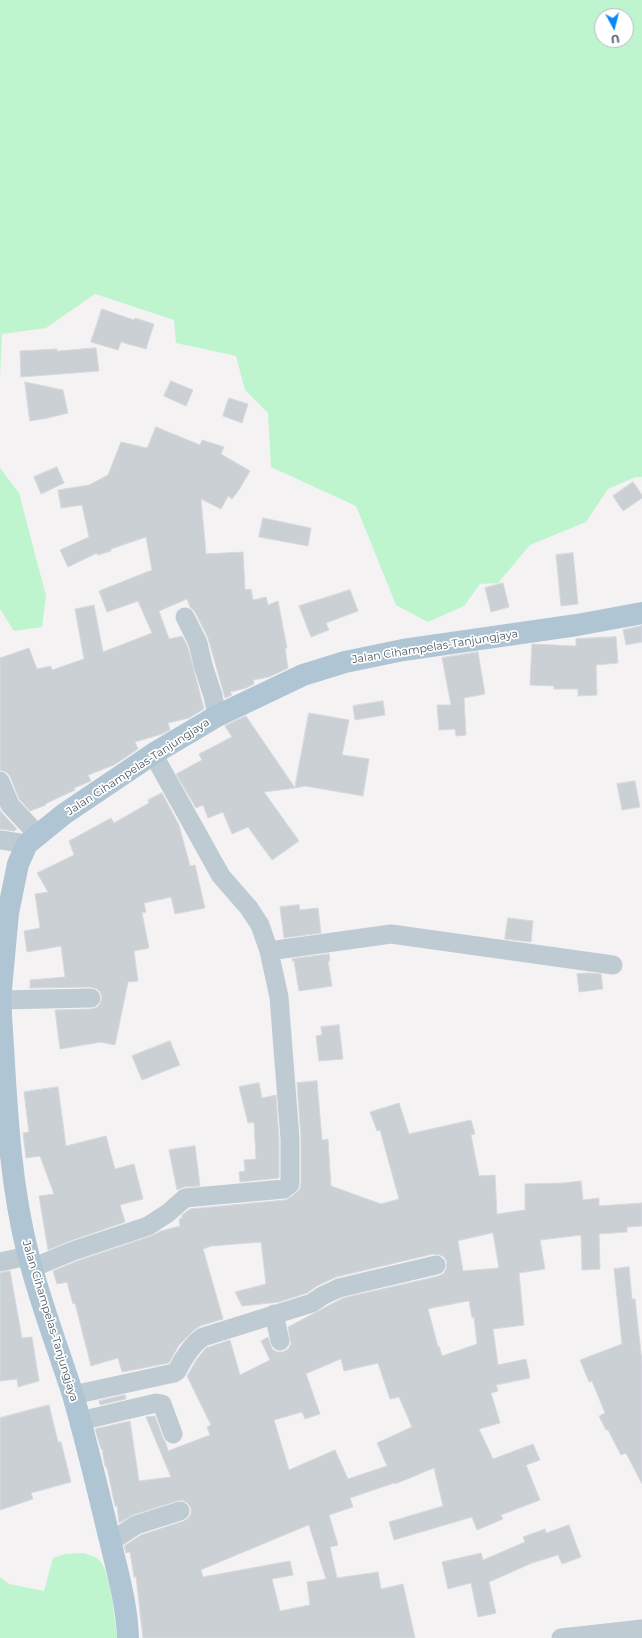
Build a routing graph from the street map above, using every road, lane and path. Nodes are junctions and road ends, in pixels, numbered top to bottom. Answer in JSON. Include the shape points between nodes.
{"nodes":[{"id":1,"x":642,"y":613,"type":"edge"},
{"id":2,"x":185,"y":617,"type":"dead end"},
{"id":3,"x":217,"y":716,"type":"junction"},
{"id":4,"x":153,"y":754,"type":"junction"},
{"id":5,"x":0,"y":781,"type":"edge"},
{"id":6,"x":0,"y":840,"type":"edge"},
{"id":7,"x":33,"y":840,"type":"junction"},
{"id":8,"x":269,"y":950,"type":"junction"},
{"id":9,"x":2,"y":951,"type":"edge"},
{"id":10,"x":613,"y":965,"type":"dead end"},
{"id":11,"x":91,"y":998,"type":"dead end"},
{"id":12,"x":0,"y":1000,"type":"edge"},
{"id":13,"x":1,"y":1037,"type":"edge"},
{"id":14,"x":0,"y":1262,"type":"edge"},
{"id":15,"x":30,"y":1262,"type":"junction"},
{"id":16,"x":436,"y":1265,"type":"dead end"},
{"id":17,"x":274,"y":1314,"type":"junction"},
{"id":18,"x":280,"y":1341,"type":"dead end"},
{"id":19,"x":73,"y":1395,"type":"junction"},
{"id":20,"x":80,"y":1422,"type":"junction"},
{"id":21,"x":173,"y":1434,"type":"dead end"},
{"id":22,"x":180,"y":1511,"type":"dead end"},
{"id":23,"x":110,"y":1542,"type":"junction"},
{"id":24,"x":642,"y":1629,"type":"edge"},
{"id":25,"x":128,"y":1638,"type":"edge"},
{"id":26,"x":561,"y":1638,"type":"edge"}],
"edges":[{"from":1,"to":3,"type":"main road","name":"Jalan Cihampelas-Tanjungjaya","via":[[403,650],[345,662],[302,675]]},
{"from":2,"to":3,"type":"street","via":[[198,642]]},
{"from":3,"to":4,"type":"main road","name":"Jalan Cihampelas-Tanjungjaya"},
{"from":4,"to":7,"type":"main road","name":"Jalan Cihampelas-Tanjungjaya","via":[[64,814]]},
{"from":4,"to":8,"type":"street","via":[[221,876],[250,908],[260,925]]},
{"from":5,"to":7,"type":"street","via":[[10,805]]},
{"from":6,"to":7,"type":"street"},
{"from":7,"to":9,"type":"main road","name":"Jalan Cihampelas-Tanjungjaya","via":[[18,864]]},
{"from":8,"to":10,"type":"street","via":[[391,934]]},
{"from":8,"to":15,"type":"street","via":[[279,997],[290,1139],[290,1184],[284,1189],[185,1198],[148,1226],[73,1251]]},
{"from":9,"to":12,"type":"main road","name":"Jalan Cihampelas-Tanjungjaya"},
{"from":11,"to":12,"type":"street"},
{"from":12,"to":13,"type":"main road","name":"Jalan Cihampelas-Tanjungjaya"},
{"from":13,"to":15,"type":"main road","name":"Jalan Cihampelas-Tanjungjaya","via":[[11,1162]]},
{"from":14,"to":15,"type":"street"},
{"from":15,"to":19,"type":"main road","name":"Jalan Cihampelas-Tanjungjaya"},
{"from":16,"to":17,"type":"street","via":[[339,1288],[312,1304]]},
{"from":17,"to":18,"type":"street"},
{"from":17,"to":19,"type":"street","via":[[197,1340],[174,1373]]},
{"from":19,"to":20,"type":"main road","name":"Jalan Cihampelas-Tanjungjaya"},
{"from":20,"to":21,"type":"street","via":[[156,1403],[162,1404]]},
{"from":20,"to":23,"type":"main road","name":"Jalan Cihampelas-Tanjungjaya"},
{"from":22,"to":23,"type":"street","via":[[136,1525]]},
{"from":23,"to":25,"type":"main road","name":"Jalan Cihampelas-Tanjungjaya","via":[[128,1625]]},
{"from":24,"to":26,"type":"street"}]}
